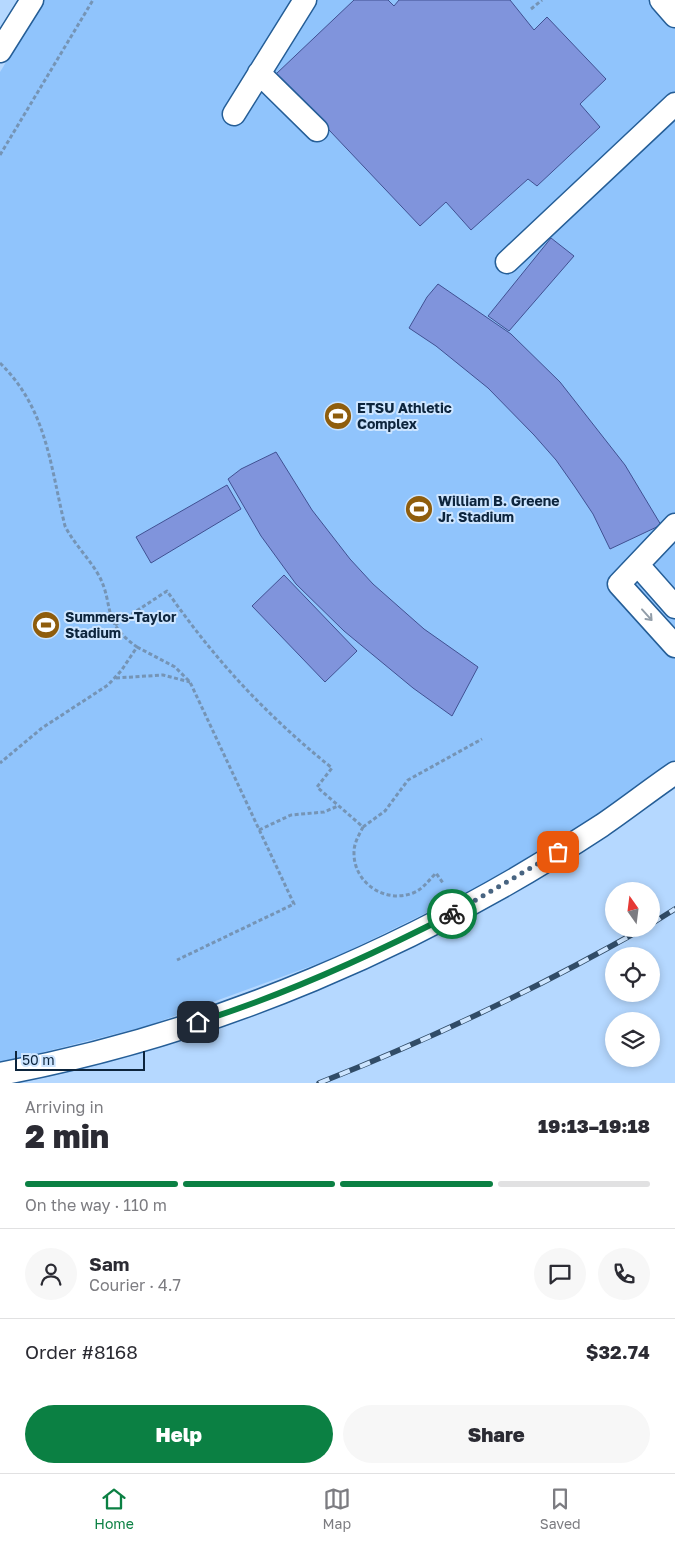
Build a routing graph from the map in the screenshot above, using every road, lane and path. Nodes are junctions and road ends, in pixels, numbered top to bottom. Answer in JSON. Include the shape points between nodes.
{"nodes":[{"id":1,"x":32,"y":0,"type":"edge"},
{"id":2,"x":93,"y":0,"type":"edge"},
{"id":3,"x":305,"y":0,"type":"edge"},
{"id":4,"x":542,"y":0,"type":"edge"},
{"id":5,"x":661,"y":0,"type":"edge"},
{"id":6,"x":531,"y":9,"type":"dead end"},
{"id":7,"x":675,"y":16,"type":"edge"},
{"id":8,"x":0,"y":51,"type":"edge"},
{"id":9,"x":259,"y":73,"type":"junction"},
{"id":10,"x":675,"y":104,"type":"edge"},
{"id":11,"x":234,"y":114,"type":"dead end"},
{"id":12,"x":317,"y":130,"type":"dead end"},
{"id":13,"x":0,"y":156,"type":"edge"},
{"id":14,"x":507,"y":262,"type":"dead end"},
{"id":15,"x":0,"y":363,"type":"edge"},
{"id":16,"x":675,"y":525,"type":"edge"},
{"id":17,"x":638,"y":564,"type":"junction"},
{"id":18,"x":675,"y":607,"type":"edge"},
{"id":19,"x":115,"y":625,"type":"junction"},
{"id":20,"x":675,"y":646,"type":"edge"},
{"id":21,"x":137,"y":647,"type":"junction"},
{"id":22,"x":116,"y":678,"type":"junction"},
{"id":23,"x":190,"y":682,"type":"junction"},
{"id":24,"x":482,"y":739,"type":"dead end"},
{"id":25,"x":0,"y":763,"type":"edge"},
{"id":26,"x":675,"y":773,"type":"edge"},
{"id":27,"x":338,"y":806,"type":"junction"},
{"id":28,"x":363,"y":827,"type":"junction"},
{"id":29,"x":260,"y":830,"type":"junction"},
{"id":30,"x":443,"y":883,"type":"dead end"},
{"id":31,"x":177,"y":960,"type":"dead end"},
{"id":32,"x":0,"y":1074,"type":"edge"}],
"edges":[{"from":1,"to":8,"type":"street"},
{"from":2,"to":13,"type":"path"},
{"from":3,"to":9,"type":"street"},
{"from":4,"to":6,"type":"path"},
{"from":5,"to":7,"type":"street"},
{"from":9,"to":11,"type":"street"},
{"from":9,"to":12,"type":"street"},
{"from":10,"to":14,"type":"street"},
{"from":15,"to":19,"type":"path","via":[[22,389],[38,416],[65,526],[98,575]]},
{"from":16,"to":17,"type":"street"},
{"from":17,"to":18,"type":"street"},
{"from":17,"to":20,"type":"street","one_way":true,"via":[[619,584]]},
{"from":19,"to":21,"type":"path"},
{"from":19,"to":27,"type":"path","via":[[167,590],[196,632],[246,690],[277,722],[332,768],[317,787]]},
{"from":21,"to":22,"type":"path"},
{"from":21,"to":23,"type":"path","via":[[175,667]]},
{"from":22,"to":23,"type":"path","via":[[163,675]]},
{"from":22,"to":25,"type":"path","via":[[42,728]]},
{"from":23,"to":29,"type":"path"},
{"from":24,"to":28,"type":"path","via":[[408,780],[385,811]]},
{"from":26,"to":32,"type":"street","via":[[603,825],[528,871],[454,913],[357,960],[215,1017],[87,1055]]},
{"from":27,"to":28,"type":"path"},
{"from":27,"to":29,"type":"path","via":[[324,812],[291,815]]},
{"from":28,"to":30,"type":"path","via":[[355,844],[355,864],[371,888],[386,895],[406,895],[423,887],[436,873]]},
{"from":29,"to":31,"type":"path","via":[[294,904]]}]}
